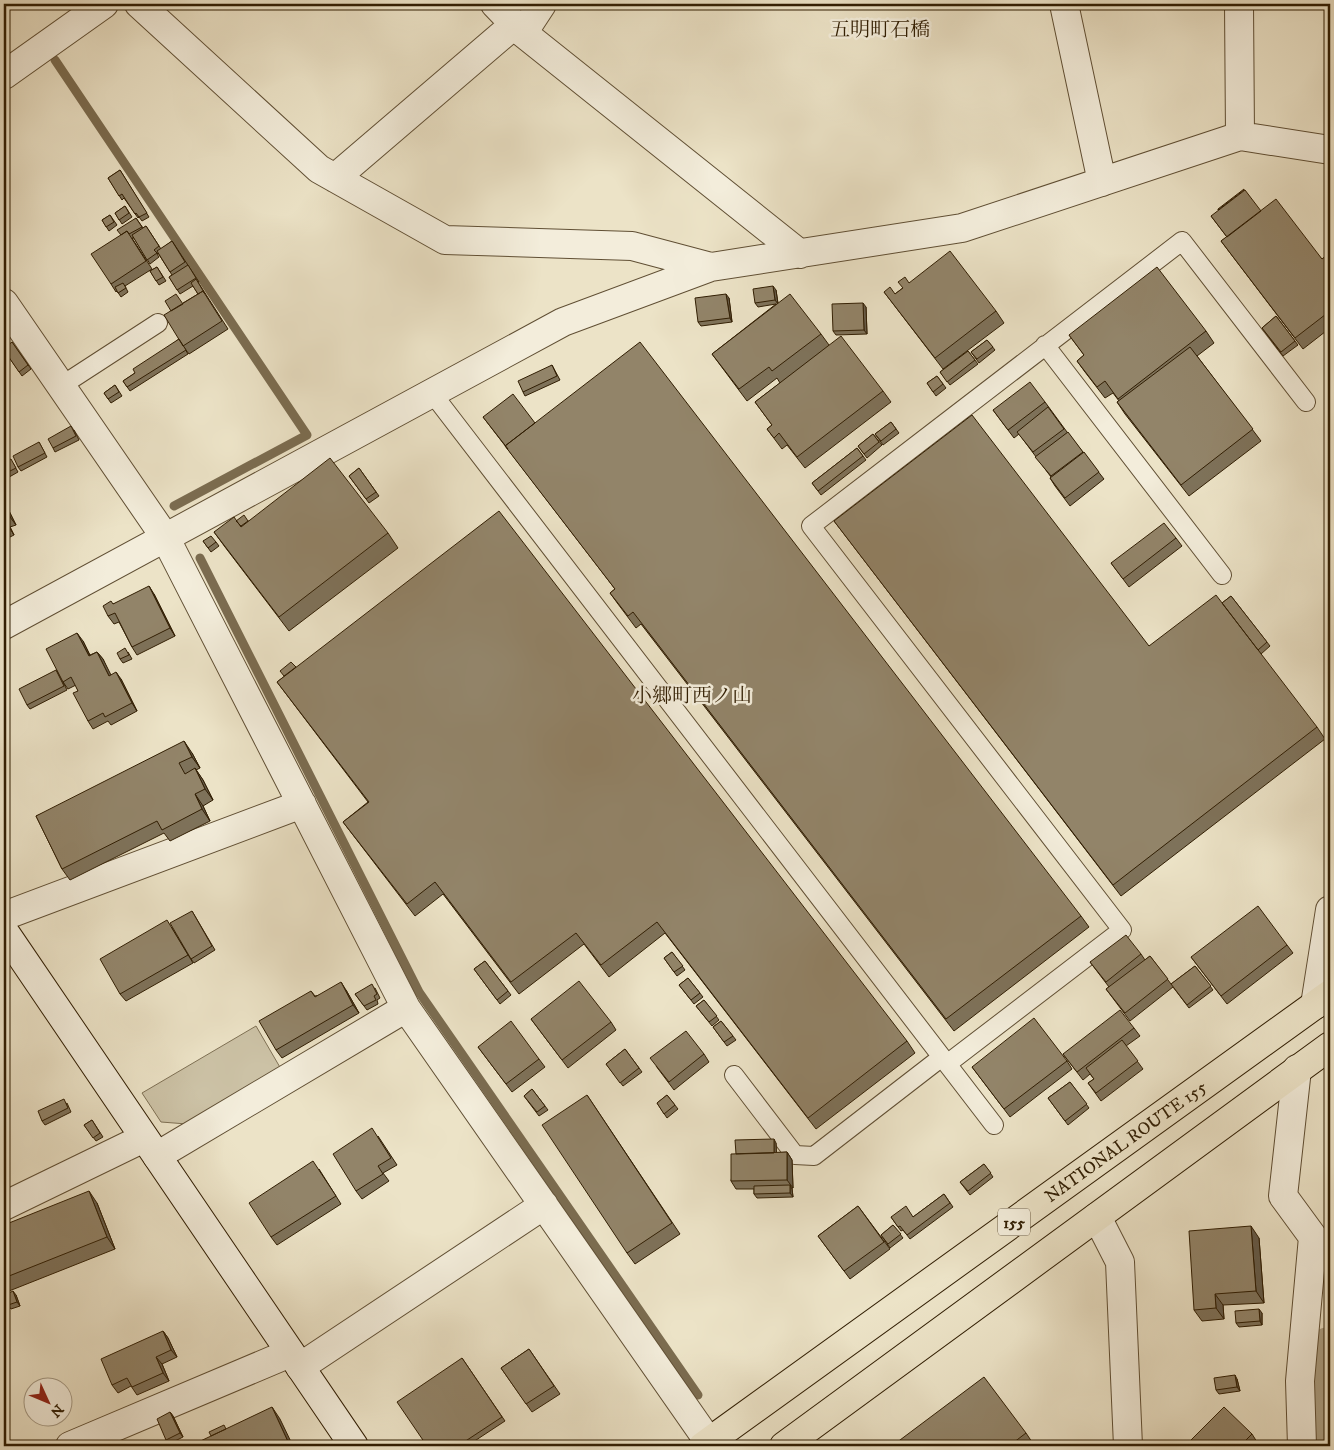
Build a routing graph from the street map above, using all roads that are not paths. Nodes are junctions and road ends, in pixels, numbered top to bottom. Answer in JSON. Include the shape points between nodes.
{"nodes":[{"id":1,"x":104,"y":4,"type":"edge"},
{"id":2,"x":139,"y":4,"type":"edge"},
{"id":3,"x":495,"y":4,"type":"edge"},
{"id":4,"x":542,"y":4,"type":"edge"},
{"id":5,"x":1064,"y":4,"type":"edge"},
{"id":6,"x":1238,"y":4,"type":"edge"},
{"id":7,"x":519,"y":29,"type":"junction"},
{"id":8,"x":4,"y":74,"type":"edge"},
{"id":9,"x":1240,"y":136,"type":"junction"},
{"id":10,"x":1330,"y":150,"type":"edge"},
{"id":11,"x":335,"y":178,"type":"junction"},
{"id":12,"x":1102,"y":182,"type":"junction"},
{"id":13,"x":800,"y":254,"type":"junction"},
{"id":14,"x":710,"y":267,"type":"junction"},
{"id":15,"x":4,"y":304,"type":"edge"},
{"id":16,"x":158,"y":323,"type":"dead end"},
{"id":17,"x":1046,"y":345,"type":"junction"},
{"id":18,"x":60,"y":386,"type":"junction"},
{"id":19,"x":432,"y":393,"type":"junction"},
{"id":20,"x":1306,"y":402,"type":"dead end"},
{"id":21,"x":165,"y":537,"type":"junction"},
{"id":22,"x":1222,"y":575,"type":"dead end"},
{"id":23,"x":4,"y":625,"type":"edge"},
{"id":24,"x":302,"y":804,"type":"junction"},
{"id":25,"x":1330,"y":910,"type":"edge"},
{"id":26,"x":4,"y":916,"type":"edge"},
{"id":27,"x":4,"y":931,"type":"edge"},
{"id":28,"x":1323,"y":999,"type":"edge"},
{"id":29,"x":406,"y":1008,"type":"junction"},
{"id":30,"x":1314,"y":1058,"type":"edge"},
{"id":31,"x":945,"y":1061,"type":"junction"},
{"id":32,"x":734,"y":1075,"type":"dead end"},
{"id":33,"x":994,"y":1125,"type":"dead end"},
{"id":34,"x":151,"y":1147,"type":"junction"},
{"id":35,"x":544,"y":1205,"type":"junction"},
{"id":36,"x":4,"y":1206,"type":"edge"},
{"id":37,"x":1097,"y":1217,"type":"junction"},
{"id":38,"x":295,"y":1360,"type":"junction"},
{"id":39,"x":706,"y":1444,"type":"edge"},
{"id":40,"x":70,"y":1446,"type":"edge"},
{"id":41,"x":354,"y":1446,"type":"edge"},
{"id":42,"x":784,"y":1446,"type":"edge"},
{"id":43,"x":1128,"y":1446,"type":"edge"},
{"id":44,"x":1302,"y":1446,"type":"edge"}],
"edges":[{"from":1,"to":8,"type":"street"},
{"from":2,"to":11,"type":"street","via":[[319,169]]},
{"from":3,"to":7,"type":"street"},
{"from":4,"to":7,"type":"street"},
{"from":5,"to":12,"type":"street"},
{"from":6,"to":9,"type":"street"},
{"from":7,"to":11,"type":"street"},
{"from":7,"to":13,"type":"street"},
{"from":9,"to":10,"type":"street"},
{"from":9,"to":12,"type":"street"},
{"from":11,"to":14,"type":"street","via":[[445,240],[632,246]]},
{"from":12,"to":13,"type":"street","via":[[962,228]]},
{"from":13,"to":14,"type":"street"},
{"from":14,"to":19,"type":"street","via":[[563,322]]},
{"from":15,"to":18,"type":"street"},
{"from":16,"to":18,"type":"lane"},
{"from":17,"to":20,"type":"lane","via":[[1182,240]]},
{"from":17,"to":22,"type":"lane"},
{"from":17,"to":31,"type":"lane","via":[[811,526],[1122,930]]},
{"from":18,"to":21,"type":"street"},
{"from":19,"to":21,"type":"street"},
{"from":19,"to":31,"type":"lane"},
{"from":21,"to":23,"type":"street"},
{"from":21,"to":24,"type":"street"},
{"from":24,"to":26,"type":"street"},
{"from":24,"to":29,"type":"street"},
{"from":25,"to":28,"type":"street"},
{"from":27,"to":34,"type":"street"},
{"from":28,"to":39,"type":"highway","name":"NATIONAL ROUTE 155","number":"155"},
{"from":29,"to":34,"type":"street"},
{"from":29,"to":35,"type":"street"},
{"from":30,"to":37,"type":"highway","number":"155"},
{"from":30,"to":44,"type":"street","via":[[1283,1196],[1313,1238],[1300,1382]]},
{"from":31,"to":32,"type":"lane","via":[[814,1156],[795,1154]]},
{"from":31,"to":33,"type":"lane"},
{"from":34,"to":36,"type":"street"},
{"from":34,"to":38,"type":"street"},
{"from":35,"to":38,"type":"street"},
{"from":35,"to":39,"type":"street"},
{"from":37,"to":42,"type":"highway","number":"155"},
{"from":37,"to":43,"type":"street","via":[[1120,1262]]},
{"from":38,"to":40,"type":"street"},
{"from":38,"to":41,"type":"street"}]}
